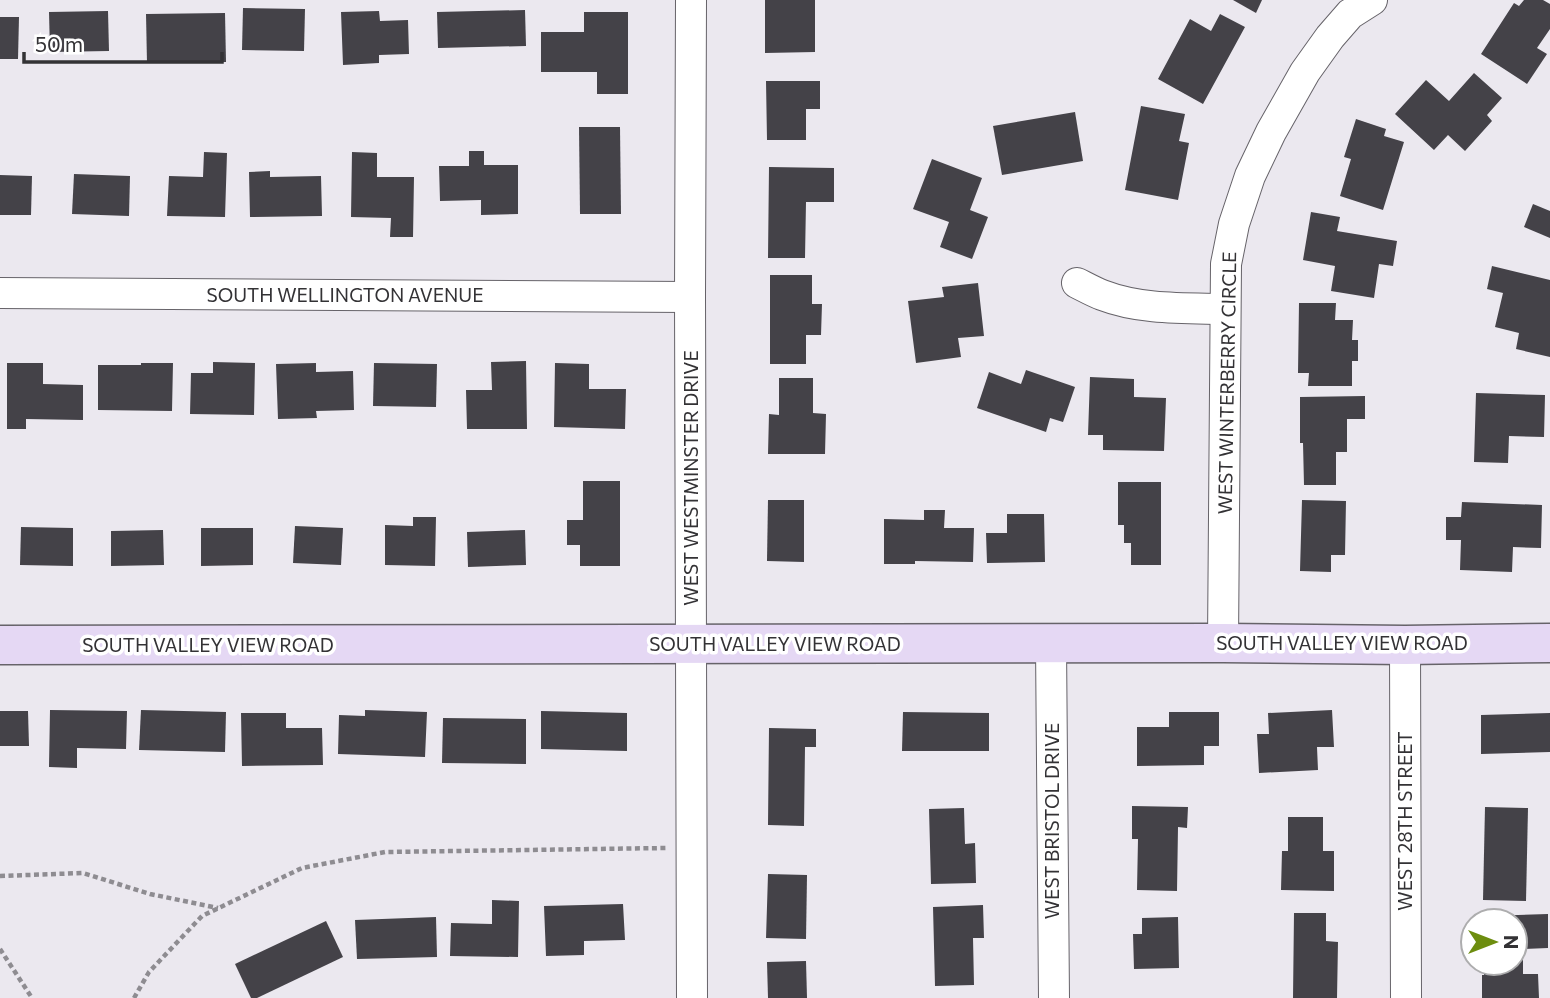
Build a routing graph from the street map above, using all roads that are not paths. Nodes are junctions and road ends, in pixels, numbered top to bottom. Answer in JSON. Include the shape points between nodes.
{"nodes":[{"id":1,"x":691,"y":0,"type":"edge"},
{"id":2,"x":1372,"y":0,"type":"edge"},
{"id":3,"x":1077,"y":283,"type":"dead end"},
{"id":4,"x":0,"y":293,"type":"edge"},
{"id":5,"x":690,"y":297,"type":"junction"},
{"id":6,"x":1225,"y":309,"type":"junction"},
{"id":7,"x":1223,"y":643,"type":"junction"},
{"id":8,"x":1550,"y":643,"type":"edge"},
{"id":9,"x":691,"y":644,"type":"junction"},
{"id":10,"x":1051,"y":644,"type":"junction"},
{"id":11,"x":0,"y":645,"type":"edge"},
{"id":12,"x":1405,"y":645,"type":"junction"},
{"id":13,"x":692,"y":998,"type":"edge"},
{"id":14,"x":1054,"y":998,"type":"edge"},
{"id":15,"x":1406,"y":998,"type":"edge"}],
"edges":[{"from":1,"to":5,"type":"street","name":"WEST WESTMINSTER DRIVE"},
{"from":2,"to":6,"type":"street","name":"WEST WINTERBERRY CIRCLE","via":[[1350,14],[1329,37],[1305,72],[1250,176],[1226,264]]},
{"from":3,"to":6,"type":"street","via":[[1111,298],[1155,307]]},
{"from":4,"to":5,"type":"street","name":"SOUTH WELLINGTON AVENUE"},
{"from":5,"to":9,"type":"street","name":"WEST WESTMINSTER DRIVE"},
{"from":6,"to":7,"type":"street","name":"WEST WINTERBERRY CIRCLE"},
{"from":7,"to":10,"type":"street","name":"SOUTH VALLEY VIEW ROAD"},
{"from":7,"to":12,"type":"street","name":"SOUTH VALLEY VIEW ROAD"},
{"from":8,"to":12,"type":"street","name":"SOUTH VALLEY VIEW ROAD"},
{"from":9,"to":10,"type":"street","name":"SOUTH VALLEY VIEW ROAD"},
{"from":9,"to":11,"type":"street","name":"SOUTH VALLEY VIEW ROAD"},
{"from":9,"to":13,"type":"street","name":"WEST WESTMINSTER DRIVE"},
{"from":10,"to":14,"type":"street","name":"WEST BRISTOL DRIVE"},
{"from":12,"to":15,"type":"street","name":"WEST 28TH STREET"}]}
